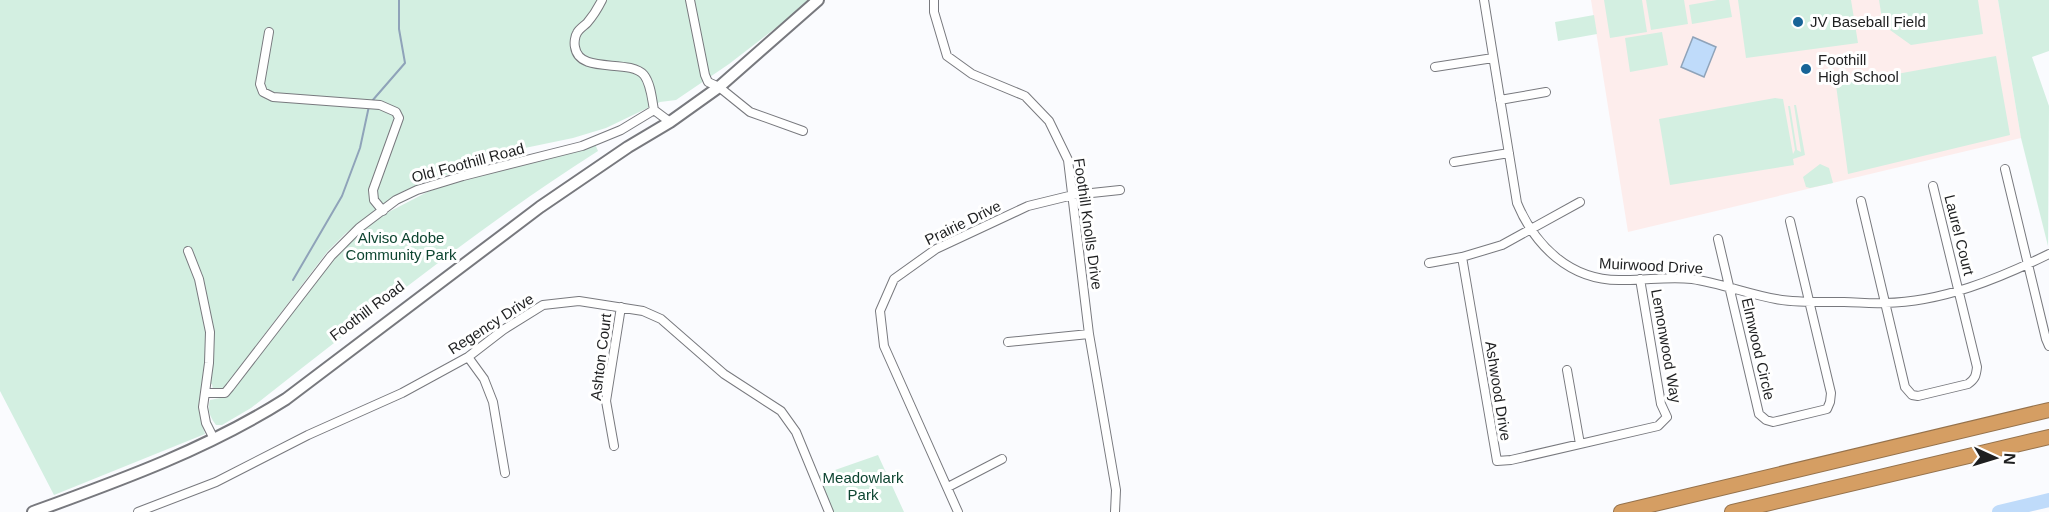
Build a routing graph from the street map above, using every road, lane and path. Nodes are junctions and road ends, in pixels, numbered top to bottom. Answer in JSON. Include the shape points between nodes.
{"nodes":[{"id":1,"x":602,"y":0,"type":"edge"},
{"id":2,"x":690,"y":0,"type":"edge"},
{"id":3,"x":818,"y":0,"type":"edge"},
{"id":4,"x":934,"y":0,"type":"edge"},
{"id":5,"x":1484,"y":0,"type":"edge"},
{"id":6,"x":269,"y":32,"type":"dead end"},
{"id":7,"x":1493,"y":58,"type":"junction"},
{"id":8,"x":1435,"y":67,"type":"dead end"},
{"id":9,"x":719,"y":87,"type":"junction"},
{"id":10,"x":1546,"y":92,"type":"dead end"},
{"id":11,"x":1500,"y":100,"type":"junction"},
{"id":12,"x":654,"y":110,"type":"junction"},
{"id":13,"x":670,"y":122,"type":"junction"},
{"id":14,"x":803,"y":131,"type":"dead end"},
{"id":15,"x":1509,"y":153,"type":"junction"},
{"id":16,"x":1454,"y":162,"type":"dead end"},
{"id":17,"x":2005,"y":169,"type":"dead end"},
{"id":18,"x":1933,"y":186,"type":"dead end"},
{"id":19,"x":1120,"y":190,"type":"dead end"},
{"id":20,"x":1073,"y":195,"type":"junction"},
{"id":21,"x":1861,"y":201,"type":"dead end"},
{"id":22,"x":1580,"y":202,"type":"dead end"},
{"id":23,"x":383,"y":211,"type":"junction"},
{"id":24,"x":1790,"y":221,"type":"dead end"},
{"id":25,"x":1530,"y":230,"type":"junction"},
{"id":26,"x":1718,"y":239,"type":"dead end"},
{"id":27,"x":188,"y":251,"type":"dead end"},
{"id":28,"x":2049,"y":254,"type":"edge"},
{"id":29,"x":1462,"y":257,"type":"junction"},
{"id":30,"x":1429,"y":263,"type":"dead end"},
{"id":31,"x":2028,"y":265,"type":"junction"},
{"id":32,"x":1640,"y":279,"type":"junction"},
{"id":33,"x":1730,"y":288,"type":"junction"},
{"id":34,"x":1959,"y":290,"type":"junction"},
{"id":35,"x":1809,"y":302,"type":"junction"},
{"id":36,"x":1886,"y":303,"type":"junction"},
{"id":37,"x":621,"y":307,"type":"junction"},
{"id":38,"x":1089,"y":334,"type":"junction"},
{"id":39,"x":1008,"y":342,"type":"dead end"},
{"id":40,"x":2049,"y":346,"type":"edge"},
{"id":41,"x":468,"y":357,"type":"junction"},
{"id":42,"x":1567,"y":370,"type":"dead end"},
{"id":43,"x":205,"y":393,"type":"junction"},
{"id":44,"x":2049,"y":410,"type":"edge"},
{"id":45,"x":1667,"y":417,"type":"joint"},
{"id":46,"x":2049,"y":437,"type":"edge"},
{"id":47,"x":214,"y":439,"type":"junction"},
{"id":48,"x":1580,"y":444,"type":"junction"},
{"id":49,"x":614,"y":446,"type":"dead end"},
{"id":50,"x":1002,"y":459,"type":"dead end"},
{"id":51,"x":505,"y":473,"type":"dead end"},
{"id":52,"x":948,"y":487,"type":"junction"},
{"id":53,"x":33,"y":512,"type":"edge"},
{"id":54,"x":138,"y":512,"type":"edge"},
{"id":55,"x":829,"y":512,"type":"edge"},
{"id":56,"x":958,"y":512,"type":"edge"},
{"id":57,"x":1114,"y":512,"type":"edge"},
{"id":58,"x":1621,"y":512,"type":"edge"},
{"id":59,"x":1732,"y":512,"type":"edge"}],
"edges":[{"from":1,"to":12,"type":"street","via":[[577,32],[576,52],[594,64],[634,68],[644,75]]},
{"from":2,"to":9,"type":"street","via":[[705,75],[708,82]]},
{"from":3,"to":9,"type":"main road","name":"Foothill Road"},
{"from":4,"to":20,"type":"street","name":"Foothill Knolls Drive","via":[[947,56],[972,74],[1025,96],[1049,121],[1068,160]]},
{"from":5,"to":7,"type":"street","name":"Muirwood Drive"},
{"from":6,"to":23,"type":"street","via":[[260,84],[263,92],[273,97],[380,105],[396,112],[399,118],[373,190],[374,201]]},
{"from":7,"to":8,"type":"street"},
{"from":7,"to":11,"type":"street","name":"Muirwood Drive"},
{"from":9,"to":13,"type":"main road","name":"Foothill Road"},
{"from":9,"to":14,"type":"street","via":[[750,112]]},
{"from":10,"to":11,"type":"street"},
{"from":11,"to":15,"type":"street","name":"Muirwood Drive"},
{"from":12,"to":13,"type":"street"},
{"from":12,"to":23,"type":"street","name":"Old Foothill Road","via":[[621,130],[582,146],[417,190]]},
{"from":13,"to":47,"type":"main road","name":"Foothill Road","via":[[596,161],[545,195],[299,382]]},
{"from":15,"to":16,"type":"street"},
{"from":15,"to":25,"type":"street","name":"Muirwood Drive","via":[[1517,203]]},
{"from":17,"to":31,"type":"street"},
{"from":18,"to":34,"type":"street","name":"Laurel Court"},
{"from":19,"to":20,"type":"street","name":"Prairie Drive"},
{"from":20,"to":38,"type":"street","name":"Foothill Knolls Drive"},
{"from":20,"to":52,"type":"street","name":"Prairie Drive","via":[[1028,206],[936,249],[894,279],[880,311],[884,346]]},
{"from":21,"to":36,"type":"street"},
{"from":22,"to":25,"type":"street"},
{"from":23,"to":43,"type":"street","name":"Old Foothill Road","via":[[331,256],[225,393]]},
{"from":24,"to":35,"type":"street"},
{"from":25,"to":29,"type":"street","via":[[1502,245]]},
{"from":25,"to":32,"type":"street","name":"Muirwood Drive","via":[[1558,260],[1578,271],[1611,280]]},
{"from":26,"to":33,"type":"street"},
{"from":27,"to":43,"type":"street","via":[[199,279],[210,332]]},
{"from":28,"to":31,"type":"street","name":"Muirwood Drive"},
{"from":29,"to":30,"type":"street"},
{"from":29,"to":48,"type":"street","name":"Ashwood Drive","via":[[1497,461]]},
{"from":31,"to":34,"type":"street","name":"Muirwood Drive"},
{"from":31,"to":40,"type":"street"},
{"from":32,"to":33,"type":"street","name":"Muirwood Drive","via":[[1679,278]]},
{"from":32,"to":45,"type":"street","name":"Lemonwood Way","via":[[1661,404]]},
{"from":33,"to":35,"type":"street","name":"Muirwood Drive"},
{"from":33,"to":35,"type":"street","name":"Elmwood Circle","via":[[1759,414],[1773,422],[1827,409],[1830,402]]},
{"from":34,"to":36,"type":"street","name":"Muirwood Drive"},
{"from":34,"to":36,"type":"street","name":"Laurel Court","via":[[1977,368],[1974,380],[1918,396],[1905,387]]},
{"from":35,"to":36,"type":"street","name":"Muirwood Drive"},
{"from":37,"to":41,"type":"street","name":"Regency Drive","via":[[579,301],[543,305]]},
{"from":37,"to":49,"type":"street","name":"Ashton Court","via":[[606,401]]},
{"from":37,"to":55,"type":"street","name":"Regency Drive","via":[[661,319],[724,374],[781,411],[796,432]]},
{"from":38,"to":39,"type":"street"},
{"from":38,"to":57,"type":"street","name":"Foothill Knolls Drive","via":[[1116,490]]},
{"from":41,"to":51,"type":"street","via":[[484,379],[493,402]]},
{"from":41,"to":54,"type":"street","name":"Regency Drive","via":[[216,482]]},
{"from":42,"to":48,"type":"street"},
{"from":43,"to":47,"type":"street","via":[[204,417]]},
{"from":44,"to":58,"type":"highway"},
{"from":45,"to":48,"type":"street","name":"Ashwood Drive","via":[[1658,426]]},
{"from":46,"to":59,"type":"highway"},
{"from":47,"to":53,"type":"main road","name":"Foothill Road"},
{"from":50,"to":52,"type":"street"},
{"from":52,"to":56,"type":"street","name":"Prairie Drive"}]}
